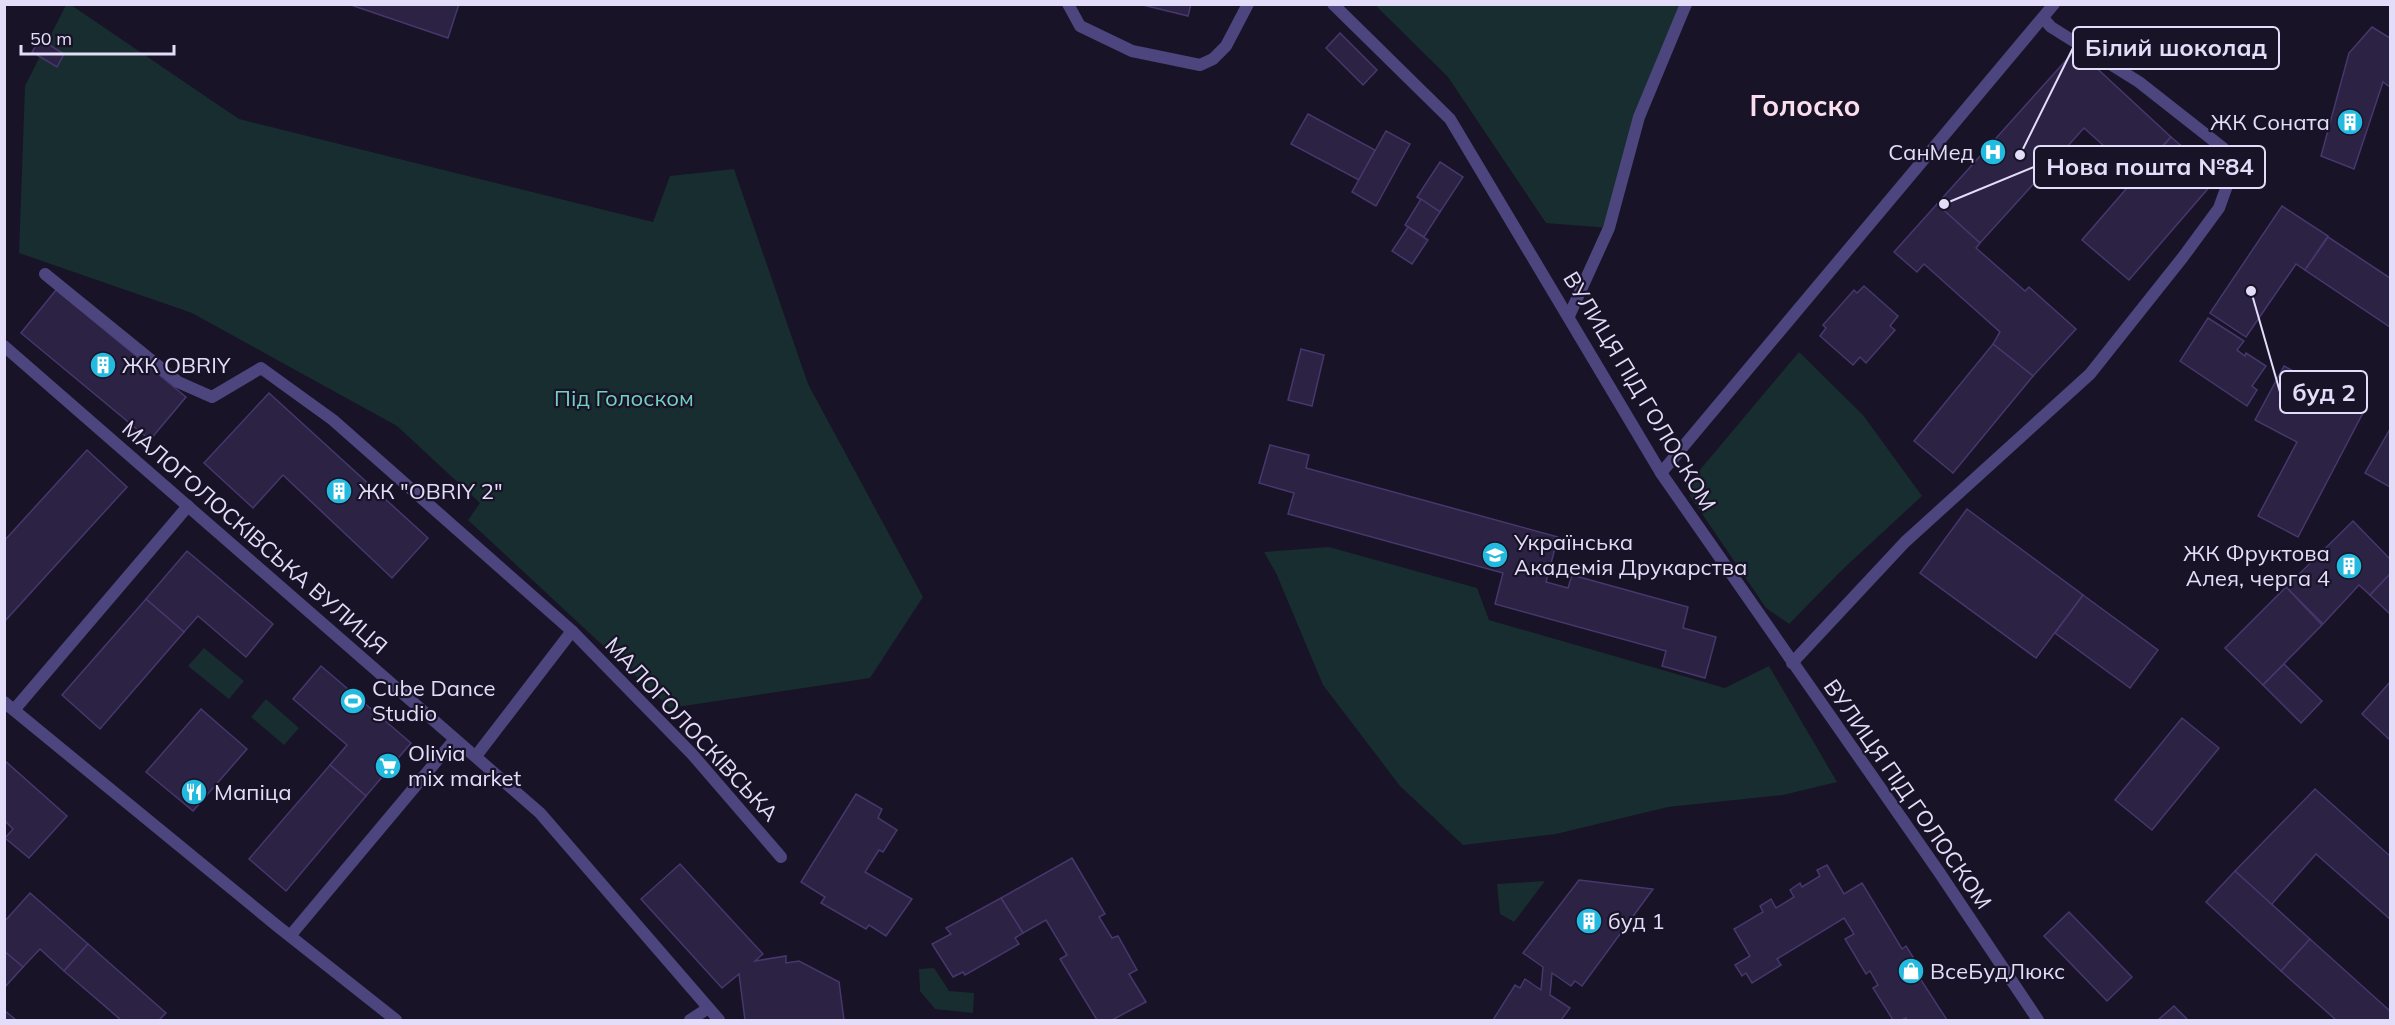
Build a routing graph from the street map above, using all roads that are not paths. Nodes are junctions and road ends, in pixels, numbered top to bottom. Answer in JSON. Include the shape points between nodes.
{"nodes":[{"id":1,"x":1068,"y":4,"type":"edge"},
{"id":2,"x":1248,"y":4,"type":"edge"},
{"id":3,"x":1334,"y":4,"type":"edge"},
{"id":4,"x":1686,"y":4,"type":"edge"},
{"id":5,"x":2054,"y":4,"type":"edge"},
{"id":6,"x":2043,"y":18,"type":"junction"},
{"id":7,"x":45,"y":274,"type":"dead end"},
{"id":8,"x":1569,"y":316,"type":"junction"},
{"id":9,"x":4,"y":346,"type":"edge"},
{"id":10,"x":1661,"y":473,"type":"junction"},
{"id":11,"x":188,"y":506,"type":"junction"},
{"id":12,"x":572,"y":631,"type":"junction"},
{"id":13,"x":1792,"y":663,"type":"junction"},
{"id":14,"x":9,"y":706,"type":"edge"},
{"id":15,"x":455,"y":739,"type":"junction"},
{"id":16,"x":476,"y":756,"type":"junction"},
{"id":17,"x":782,"y":858,"type":"dead end"},
{"id":18,"x":290,"y":936,"type":"junction"},
{"id":19,"x":707,"y":1009,"type":"junction"},
{"id":20,"x":396,"y":1020,"type":"edge"},
{"id":21,"x":690,"y":1020,"type":"edge"},
{"id":22,"x":719,"y":1020,"type":"edge"},
{"id":23,"x":2038,"y":1020,"type":"edge"}],
"edges":[{"from":1,"to":2,"type":"street","via":[[1080,26],[1132,51],[1200,64],[1213,59],[1226,46]]},
{"from":3,"to":8,"type":"street","name":"ВУЛИЦЯ ПІД ГОЛОСКОМ","via":[[1450,119]]},
{"from":4,"to":8,"type":"street","via":[[1639,117],[1609,228]]},
{"from":5,"to":6,"type":"street"},
{"from":6,"to":10,"type":"street"},
{"from":6,"to":13,"type":"street","via":[[2051,27],[2139,82],[2223,148],[2232,172],[2219,208],[2090,374],[1905,542]]},
{"from":7,"to":12,"type":"street","name":"МАЛОГОЛОСКІВСЬКА","via":[[178,382],[212,397],[261,368],[333,420]]},
{"from":8,"to":10,"type":"street","name":"ВУЛИЦЯ ПІД ГОЛОСКОМ"},
{"from":9,"to":11,"type":"street","name":"МАЛОГОЛОСКІВСЬКА ВУЛИЦЯ"},
{"from":10,"to":13,"type":"street","name":"ВУЛИЦЯ ПІД ГОЛОСКОМ"},
{"from":11,"to":14,"type":"street"},
{"from":11,"to":15,"type":"street","name":"МАЛОГОЛОСКІВСЬКА ВУЛИЦЯ"},
{"from":12,"to":16,"type":"street"},
{"from":12,"to":17,"type":"street","name":"МАЛОГОЛОСКІВСЬКА","via":[[692,754]]},
{"from":13,"to":23,"type":"street","name":"ВУЛИЦЯ ПІД ГОЛОСКОМ"},
{"from":14,"to":18,"type":"street"},
{"from":15,"to":16,"type":"street","name":"МАЛОГОЛОСКІВСЬКА ВУЛИЦЯ"},
{"from":15,"to":18,"type":"street"},
{"from":16,"to":19,"type":"street","name":"МАЛОГОЛОСКІВСЬКА ВУЛИЦЯ","via":[[540,813]]},
{"from":18,"to":20,"type":"street"},
{"from":19,"to":21,"type":"street"},
{"from":19,"to":22,"type":"street","name":"МАЛОГОЛОСКІВСЬКА ВУЛИЦЯ"}]}
